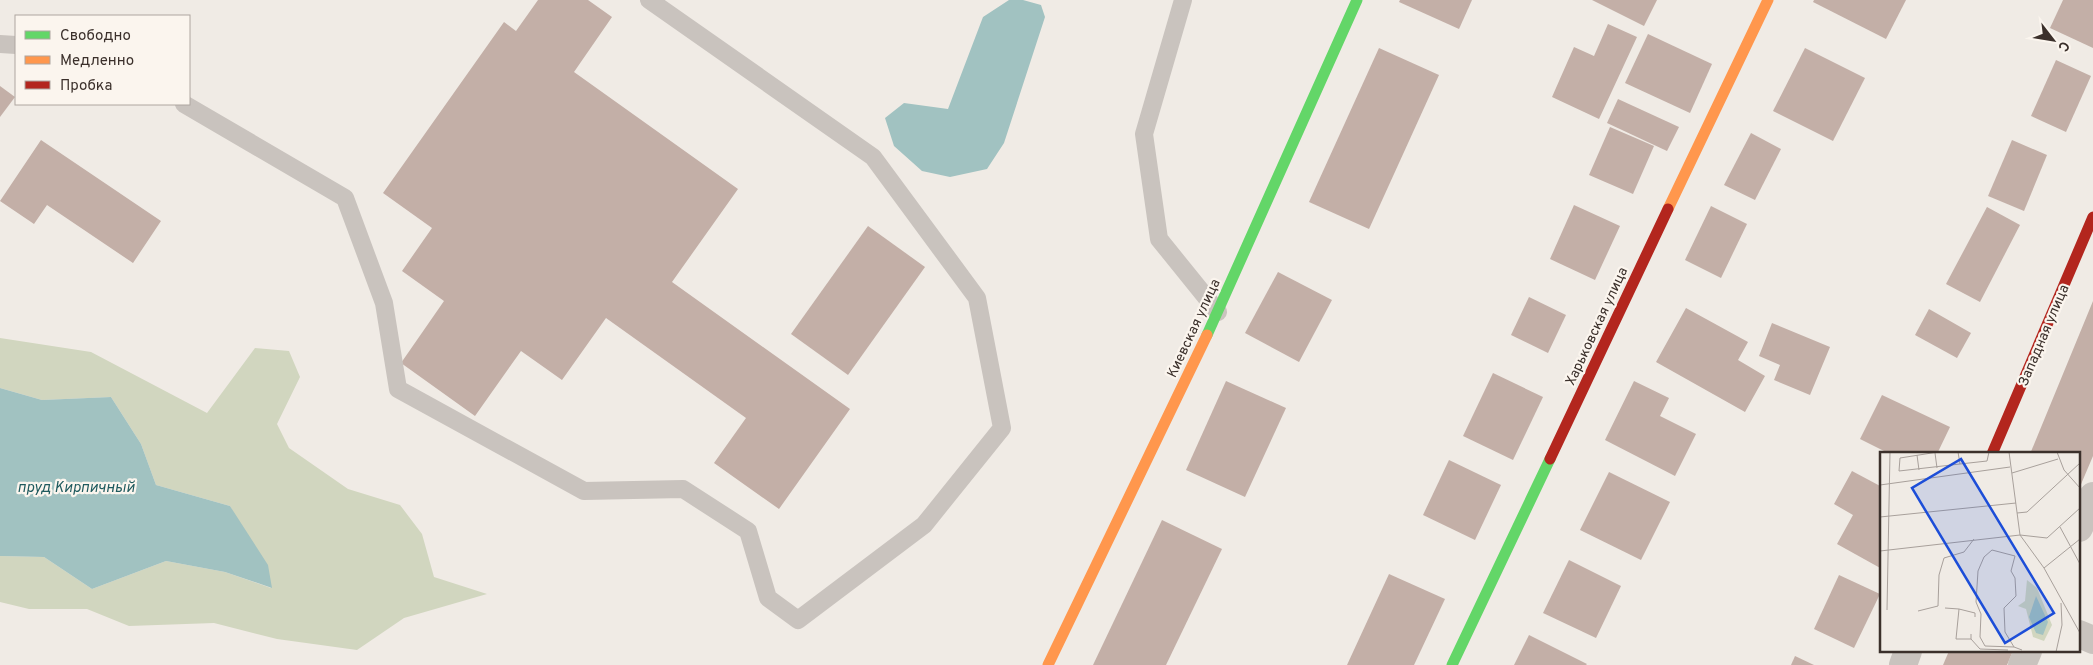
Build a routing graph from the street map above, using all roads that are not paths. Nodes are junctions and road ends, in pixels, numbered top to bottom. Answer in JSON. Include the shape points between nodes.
{"nodes":[{"id":1,"x":649,"y":0,"type":"edge"},
{"id":2,"x":1183,"y":0,"type":"edge"},
{"id":3,"x":1357,"y":0,"type":"edge"},
{"id":4,"x":1768,"y":0,"type":"edge"},
{"id":5,"x":0,"y":44,"type":"edge"},
{"id":6,"x":15,"y":45,"type":"edge"},
{"id":7,"x":186,"y":105,"type":"edge"},
{"id":8,"x":2093,"y":217,"type":"edge"},
{"id":9,"x":1218,"y":312,"type":"junction"},
{"id":10,"x":1993,"y":452,"type":"edge"},
{"id":11,"x":2093,"y":496,"type":"edge"},
{"id":12,"x":2080,"y":526,"type":"edge"},
{"id":13,"x":2080,"y":634,"type":"edge"},
{"id":14,"x":2093,"y":640,"type":"edge"},
{"id":15,"x":1908,"y":652,"type":"edge"},
{"id":16,"x":2028,"y":652,"type":"edge"},
{"id":17,"x":1048,"y":665,"type":"edge"},
{"id":18,"x":1452,"y":665,"type":"edge"},
{"id":19,"x":1903,"y":665,"type":"edge"},
{"id":20,"x":2022,"y":665,"type":"edge"}],
"edges":[{"from":1,"to":7,"type":"lane","via":[[874,157],[978,298],[1002,428],[924,525],[798,620],[768,598],[748,531],[683,489],[584,491],[398,389],[384,303],[344,198]]},
{"from":2,"to":9,"type":"lane","via":[[1144,134],[1158,240]]},
{"from":3,"to":9,"type":"street","name":"Киевская улица"},
{"from":4,"to":18,"type":"street","name":"Харьковская улица"},
{"from":5,"to":6,"type":"lane"},
{"from":8,"to":10,"type":"street","name":"Западная улица"},
{"from":9,"to":17,"type":"street","name":"Киевская улица"},
{"from":11,"to":12,"type":"street"},
{"from":13,"to":14,"type":"street"},
{"from":15,"to":19,"type":"street"},
{"from":16,"to":20,"type":"street"}]}
